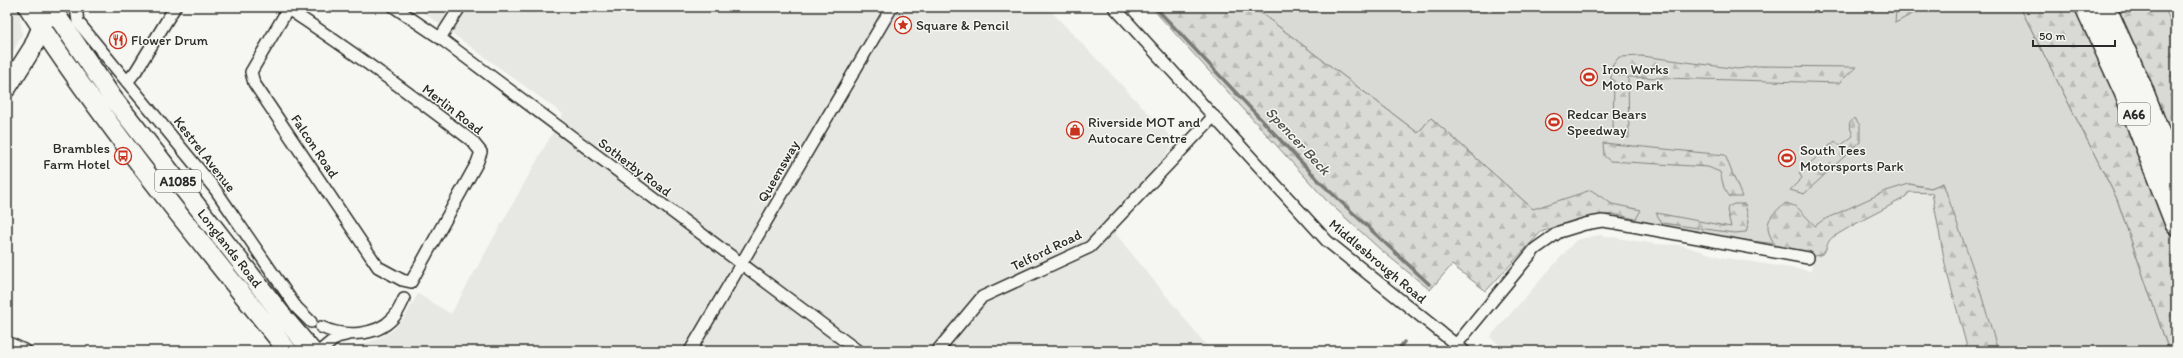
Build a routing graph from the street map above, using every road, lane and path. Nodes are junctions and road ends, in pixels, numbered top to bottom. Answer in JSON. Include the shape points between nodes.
{"nodes":[{"id":1,"x":28,"y":7,"type":"edge"},
{"id":2,"x":51,"y":7,"type":"edge"},
{"id":3,"x":76,"y":7,"type":"edge"},
{"id":4,"x":175,"y":7,"type":"edge"},
{"id":5,"x":394,"y":7,"type":"edge"},
{"id":6,"x":460,"y":7,"type":"edge"},
{"id":7,"x":892,"y":7,"type":"edge"},
{"id":8,"x":1114,"y":7,"type":"edge"},
{"id":9,"x":2086,"y":7,"type":"edge"},
{"id":10,"x":2105,"y":7,"type":"edge"},
{"id":11,"x":288,"y":8,"type":"edge"},
{"id":12,"x":42,"y":28,"type":"junction"},
{"id":13,"x":440,"y":38,"type":"junction"},
{"id":14,"x":127,"y":82,"type":"junction"},
{"id":15,"x":7,"y":88,"type":"edge"},
{"id":16,"x":1214,"y":116,"type":"junction"},
{"id":17,"x":2176,"y":177,"type":"edge"},
{"id":18,"x":2176,"y":224,"type":"edge"},
{"id":19,"x":1808,"y":258,"type":"dead end"},
{"id":20,"x":740,"y":264,"type":"junction"},
{"id":21,"x":411,"y":282,"type":"joint"},
{"id":22,"x":404,"y":299,"type":"dead end"},
{"id":23,"x":346,"y":335,"type":"junction"},
{"id":24,"x":7,"y":342,"type":"edge"},
{"id":25,"x":1460,"y":348,"type":"edge"},
{"id":26,"x":319,"y":350,"type":"edge"},
{"id":27,"x":26,"y":351,"type":"edge"},
{"id":28,"x":288,"y":351,"type":"edge"},
{"id":29,"x":690,"y":351,"type":"edge"},
{"id":30,"x":858,"y":351,"type":"edge"},
{"id":31,"x":938,"y":351,"type":"edge"}],
"edges":[{"from":1,"to":12,"type":"main road","name":"Longlands Road","number":"A1085"},
{"from":2,"to":12,"type":"main road"},
{"from":2,"to":26,"type":"main road","name":"Longlands Road","number":"A1085","via":[[112,97],[285,319]]},
{"from":3,"to":14,"type":"street","name":"Kestrel Avenue","via":[[78,22]]},
{"from":4,"to":14,"type":"street"},
{"from":5,"to":13,"type":"street","name":"Sotherby Road"},
{"from":6,"to":13,"type":"street"},
{"from":7,"to":20,"type":"street","name":"Queensway"},
{"from":8,"to":16,"type":"street","name":"Middlesbrough Road"},
{"from":9,"to":18,"type":"highway","number":"A66","via":[[2125,92]]},
{"from":10,"to":17,"type":"highway","number":"A66","via":[[2141,87]]},
{"from":11,"to":21,"type":"street","name":"Falcon Road","via":[[251,72],[254,84],[378,266],[402,280]]},
{"from":11,"to":21,"type":"street","name":"Merlin Road","via":[[397,84],[472,141],[481,152]]},
{"from":12,"to":15,"type":"main road"},
{"from":12,"to":28,"type":"main road","name":"Longlands Road","number":"A1085","via":[[126,144]]},
{"from":13,"to":20,"type":"street","name":"Sotherby Road"},
{"from":14,"to":23,"type":"street","name":"Kestrel Avenue","via":[[215,189],[296,307],[330,332]]},
{"from":16,"to":25,"type":"street","name":"Middlesbrough Road","via":[[1327,241]]},
{"from":16,"to":31,"type":"street","name":"Telford Road","via":[[1090,248],[982,297]]},
{"from":19,"to":25,"type":"street","via":[[1616,223],[1602,221],[1584,224],[1559,232],[1535,249]]},
{"from":20,"to":29,"type":"street","name":"Queensway"},
{"from":20,"to":30,"type":"street","name":"Sotherby Road"},
{"from":22,"to":23,"type":"street","via":[[394,317],[386,324]]},
{"from":23,"to":26,"type":"street","via":[[337,337]]},
{"from":24,"to":27,"type":"street"}]}
